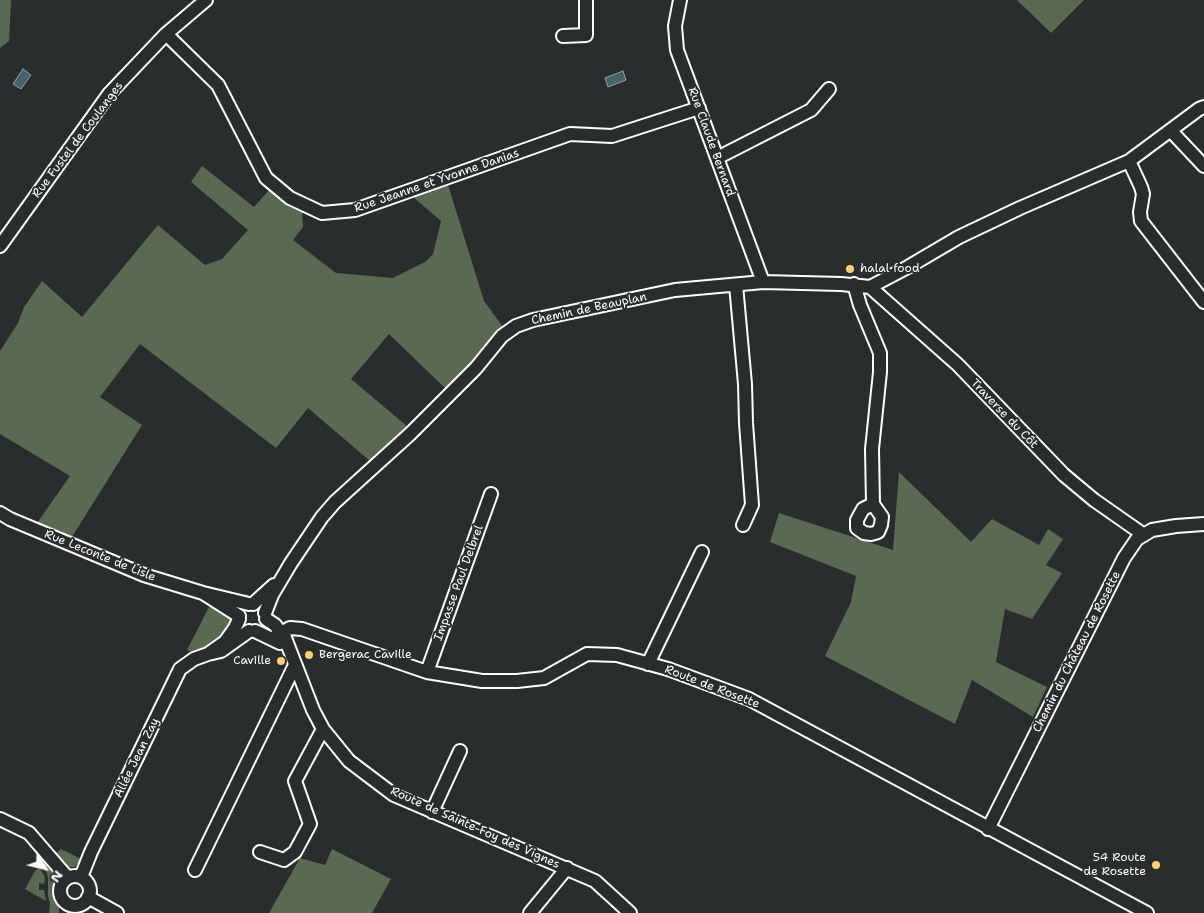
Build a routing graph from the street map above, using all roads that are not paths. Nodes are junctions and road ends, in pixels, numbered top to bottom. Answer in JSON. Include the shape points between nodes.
{"nodes":[{"id":1,"x":206,"y":0,"type":"edge"},
{"id":2,"x":586,"y":0,"type":"edge"},
{"id":3,"x":680,"y":0,"type":"edge"},
{"id":4,"x":166,"y":34,"type":"junction"},
{"id":5,"x":563,"y":36,"type":"dead end"},
{"id":6,"x":829,"y":89,"type":"dead end"},
{"id":7,"x":1204,"y":107,"type":"edge"},
{"id":8,"x":699,"y":108,"type":"junction"},
{"id":9,"x":1171,"y":131,"type":"junction"},
{"id":10,"x":717,"y":158,"type":"junction"},
{"id":11,"x":1129,"y":161,"type":"junction"},
{"id":12,"x":1204,"y":166,"type":"edge"},
{"id":13,"x":0,"y":246,"type":"edge"},
{"id":14,"x":763,"y":282,"type":"junction"},
{"id":15,"x":854,"y":284,"type":"junction"},
{"id":16,"x":736,"y":285,"type":"junction"},
{"id":17,"x":870,"y":286,"type":"junction"},
{"id":18,"x":1204,"y":302,"type":"edge"},
{"id":19,"x":491,"y":494,"type":"dead end"},
{"id":20,"x":873,"y":504,"type":"dead end"},
{"id":21,"x":0,"y":513,"type":"edge"},
{"id":22,"x":1204,"y":524,"type":"edge"},
{"id":23,"x":743,"y":525,"type":"dead end"},
{"id":24,"x":1144,"y":535,"type":"junction"},
{"id":25,"x":702,"y":552,"type":"dead end"},
{"id":26,"x":291,"y":563,"type":"junction"},
{"id":27,"x":203,"y":593,"type":"junction"},
{"id":28,"x":251,"y":604,"type":"junction"},
{"id":29,"x":265,"y":616,"type":"junction"},
{"id":30,"x":239,"y":618,"type":"junction"},
{"id":31,"x":252,"y":630,"type":"junction"},
{"id":32,"x":277,"y":635,"type":"junction"},
{"id":33,"x":208,"y":654,"type":"junction"},
{"id":34,"x":648,"y":664,"type":"junction"},
{"id":35,"x":295,"y":665,"type":"junction"},
{"id":36,"x":427,"y":672,"type":"junction"},
{"id":37,"x":323,"y":729,"type":"junction"},
{"id":38,"x":460,"y":751,"type":"dead end"},
{"id":39,"x":432,"y":812,"type":"junction"},
{"id":40,"x":0,"y":819,"type":"edge"},
{"id":41,"x":988,"y":829,"type":"junction"},
{"id":42,"x":260,"y":852,"type":"dead end"},
{"id":43,"x":567,"y":868,"type":"junction"},
{"id":44,"x":195,"y":870,"type":"dead end"},
{"id":45,"x":67,"y":877,"type":"junction"},
{"id":46,"x":81,"y":877,"type":"junction"},
{"id":47,"x":88,"y":897,"type":"junction"},
{"id":48,"x":68,"y":909,"type":"edge"},
{"id":49,"x":117,"y":913,"type":"edge"},
{"id":50,"x":530,"y":913,"type":"edge"},
{"id":51,"x":630,"y":913,"type":"edge"},
{"id":52,"x":1148,"y":913,"type":"edge"}],
"edges":[{"from":1,"to":4,"type":"street","name":"Rue Fustel de Coulanges"},
{"from":2,"to":5,"type":"street","via":[[586,35]]},
{"from":3,"to":8,"type":"street","name":"Rue Claude Bernard","via":[[675,26],[677,50]]},
{"from":4,"to":8,"type":"street","name":"Rue Jeanne et Yvonne Danias","via":[[218,84],[266,178],[290,198],[322,213],[355,210],[570,134],[612,136]]},
{"from":4,"to":13,"type":"street","name":"Rue Fustel de Coulanges","via":[[110,94]]},
{"from":6,"to":10,"type":"street","via":[[811,110]]},
{"from":7,"to":9,"type":"street"},
{"from":8,"to":10,"type":"street","name":"Rue Claude Bernard"},
{"from":9,"to":11,"type":"street"},
{"from":9,"to":12,"type":"street"},
{"from":10,"to":14,"type":"street","name":"Rue Claude Bernard"},
{"from":11,"to":17,"type":"street","via":[[988,223]]},
{"from":11,"to":18,"type":"street","via":[[1142,187],[1141,221]]},
{"from":14,"to":15,"type":"street","name":"Chemin de Beauplan"},
{"from":14,"to":16,"type":"street","name":"Chemin de Beauplan"},
{"from":15,"to":17,"type":"street","name":"Chemin de Beauplan"},
{"from":15,"to":20,"type":"street","via":[[880,353],[872,450]]},
{"from":16,"to":23,"type":"street","via":[[752,505]]},
{"from":16,"to":26,"type":"street","name":"Chemin de Beauplan","via":[[675,290],[516,326],[502,336],[476,368],[423,421],[335,502]]},
{"from":17,"to":24,"type":"street","name":"Traverse du Côt","via":[[958,365],[1064,475]]},
{"from":19,"to":36,"type":"street","name":"Impasse Paul Delbrel"},
{"from":21,"to":27,"type":"street","name":"Rue Leconte de Lisle","via":[[144,575]]},
{"from":22,"to":24,"type":"street","name":"Chemin du Château de Rosette","via":[[1152,530]]},
{"from":24,"to":41,"type":"street","name":"Chemin du Château de Rosette","via":[[1137,539],[1124,558]]},
{"from":25,"to":34,"type":"street"},
{"from":26,"to":28,"type":"street","name":"Chemin de Beauplan","via":[[271,589]]},
{"from":26,"to":29,"type":"street","name":"Chemin de Beauplan","via":[[272,595]]},
{"from":27,"to":28,"type":"street","name":"Rue Leconte de Lisle"},
{"from":27,"to":30,"type":"street","name":"Rue Leconte de Lisle"},
{"from":28,"to":29,"type":"street","via":[[261,607]]},
{"from":28,"to":30,"type":"street","via":[[243,608]]},
{"from":29,"to":31,"type":"street","via":[[259,630]]},
{"from":29,"to":32,"type":"street","name":"Route de Sainte-Foy des Vignes","via":[[275,625]]},
{"from":30,"to":31,"type":"street","via":[[241,626]]},
{"from":30,"to":33,"type":"street","name":"Allée Jean Zay","via":[[225,642]]},
{"from":31,"to":32,"type":"street"},
{"from":31,"to":33,"type":"street","name":"Allée Jean Zay","via":[[221,651]]},
{"from":32,"to":35,"type":"street","name":"Route de Sainte-Foy des Vignes","via":[[285,638]]},
{"from":32,"to":36,"type":"street","name":"Route de Rosette","via":[[290,628],[302,629]]},
{"from":33,"to":46,"type":"street","name":"Allée Jean Zay","via":[[194,658],[180,669]]},
{"from":34,"to":36,"type":"street","name":"Route de Rosette","via":[[617,655],[587,654],[544,678],[516,681],[482,681]]},
{"from":34,"to":41,"type":"street","name":"Route de Rosette","via":[[749,699]]},
{"from":35,"to":37,"type":"street","name":"Route de Sainte-Foy des Vignes"},
{"from":35,"to":44,"type":"street"},
{"from":37,"to":39,"type":"street","name":"Route de Sainte-Foy des Vignes","via":[[349,761],[394,795]]},
{"from":37,"to":42,"type":"street","via":[[295,781],[310,824],[295,852],[284,860]]},
{"from":38,"to":39,"type":"street"},
{"from":39,"to":43,"type":"street","name":"Route de Sainte-Foy des Vignes"},
{"from":40,"to":45,"type":"street","via":[[29,834]]},
{"from":41,"to":52,"type":"street","name":"Route de Rosette"},
{"from":43,"to":50,"type":"street"},
{"from":43,"to":51,"type":"street","name":"Route de Sainte-Foy des Vignes","via":[[595,881]]},
{"from":45,"to":46,"type":"street"},
{"from":45,"to":48,"type":"street","via":[[59,890]]},
{"from":46,"to":47,"type":"street","via":[[90,888]]},
{"from":47,"to":48,"type":"street","via":[[86,902]]},
{"from":47,"to":49,"type":"street"}]}
